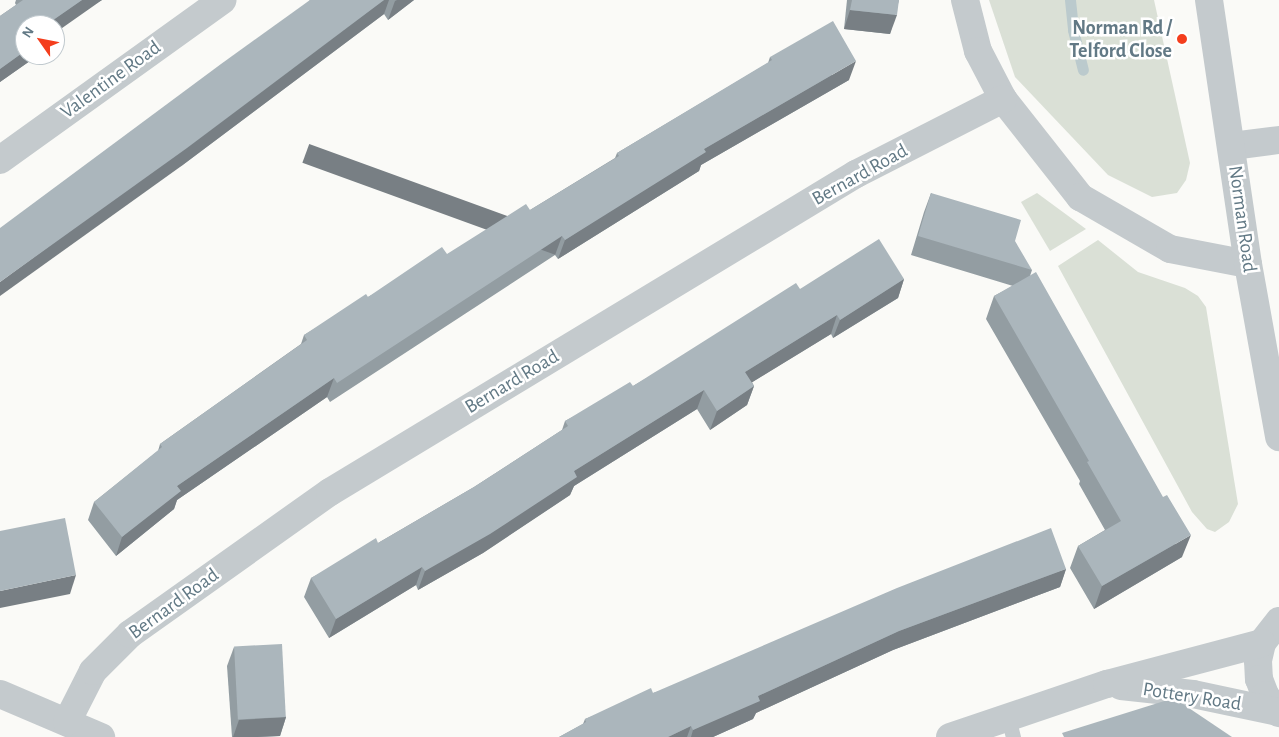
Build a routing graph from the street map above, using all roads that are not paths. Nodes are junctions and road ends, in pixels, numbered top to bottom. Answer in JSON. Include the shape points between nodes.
{"nodes":[{"id":1,"x":223,"y":0,"type":"edge"},
{"id":2,"x":965,"y":0,"type":"edge"},
{"id":3,"x":1209,"y":0,"type":"edge"},
{"id":4,"x":1003,"y":99,"type":"junction"},
{"id":5,"x":1279,"y":140,"type":"edge"},
{"id":6,"x":1232,"y":146,"type":"junction"},
{"id":7,"x":0,"y":160,"type":"edge"},
{"id":8,"x":1248,"y":264,"type":"junction"},
{"id":9,"x":1279,"y":437,"type":"edge"},
{"id":10,"x":1279,"y":621,"type":"edge"},
{"id":11,"x":1262,"y":643,"type":"junction"},
{"id":12,"x":1107,"y":684,"type":"junction"},
{"id":13,"x":0,"y":694,"type":"edge"},
{"id":14,"x":1278,"y":713,"type":"edge"},
{"id":15,"x":67,"y":722,"type":"junction"},
{"id":16,"x":1010,"y":727,"type":"edge"},
{"id":17,"x":101,"y":737,"type":"edge"},
{"id":18,"x":950,"y":737,"type":"edge"}],
"edges":[{"from":1,"to":7,"type":"street","name":"Valentine Road"},
{"from":2,"to":4,"type":"street","via":[[978,51]]},
{"from":3,"to":6,"type":"street","name":"Norman Road"},
{"from":4,"to":8,"type":"street","via":[[1080,197],[1170,249]]},
{"from":4,"to":15,"type":"street","name":"Bernard Road","via":[[856,174],[330,492],[130,634],[93,671]]},
{"from":5,"to":6,"type":"street"},
{"from":6,"to":8,"type":"street","name":"Norman Road"},
{"from":8,"to":9,"type":"street","name":"Norman Road"},
{"from":10,"to":11,"type":"street"},
{"from":11,"to":12,"type":"street","name":"Pottery Road"},
{"from":11,"to":14,"type":"street","via":[[1258,679],[1265,696]]},
{"from":12,"to":14,"type":"street","name":"Pottery Road","via":[[1193,694]]},
{"from":12,"to":16,"type":"street","name":"Pottery Road"},
{"from":13,"to":15,"type":"street"},
{"from":15,"to":17,"type":"street"},
{"from":16,"to":18,"type":"street","name":"Pottery Road"}]}
